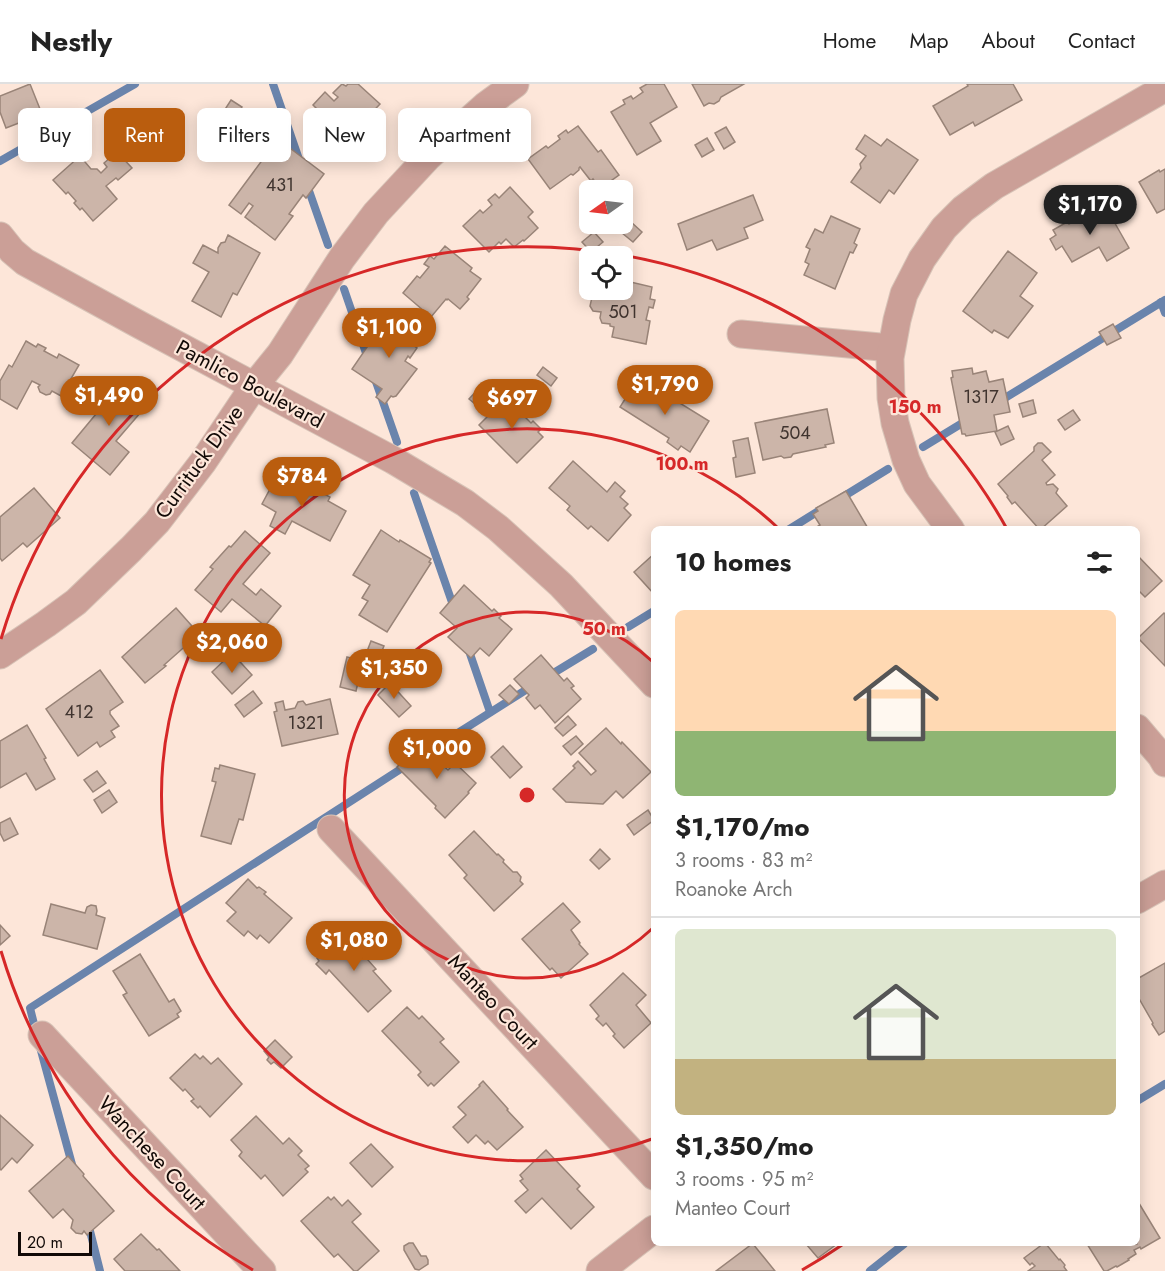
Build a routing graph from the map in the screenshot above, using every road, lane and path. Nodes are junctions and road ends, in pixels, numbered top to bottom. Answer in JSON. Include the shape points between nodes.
{"nodes":[{"id":1,"x":516,"y":84,"type":"edge"},
{"id":2,"x":1165,"y":88,"type":"edge"},
{"id":3,"x":0,"y":236,"type":"edge"},
{"id":4,"x":741,"y":334,"type":"dead end"},
{"id":5,"x":891,"y":348,"type":"junction"},
{"id":6,"x":254,"y":386,"type":"junction"},
{"id":7,"x":948,"y":526,"type":"edge"},
{"id":8,"x":0,"y":655,"type":"edge"},
{"id":9,"x":651,"y":681,"type":"edge"},
{"id":10,"x":1140,"y":732,"type":"edge"},
{"id":11,"x":1165,"y":763,"type":"edge"},
{"id":12,"x":331,"y":830,"type":"dead end"},
{"id":13,"x":1165,"y":884,"type":"edge"},
{"id":14,"x":1140,"y":898,"type":"edge"},
{"id":15,"x":42,"y":1035,"type":"dead end"},
{"id":16,"x":651,"y":1173,"type":"edge"},
{"id":17,"x":651,"y":1231,"type":"edge"},
{"id":18,"x":262,"y":1271,"type":"edge"},
{"id":19,"x":600,"y":1271,"type":"edge"}],
"edges":[{"from":1,"to":6,"type":"street","name":"Currituck Drive","via":[[428,157],[376,213]]},
{"from":2,"to":5,"type":"street","via":[[994,186],[963,209],[922,259],[904,294]]},
{"from":3,"to":6,"type":"street","name":"Pamlico Boulevard","via":[[25,262]]},
{"from":4,"to":5,"type":"street"},
{"from":5,"to":7,"type":"street","via":[[891,398],[906,460],[917,484]]},
{"from":6,"to":8,"type":"street","name":"Currituck Drive","via":[[157,522],[76,602]]},
{"from":6,"to":9,"type":"street","name":"Pamlico Boulevard","via":[[465,503],[561,585]]},
{"from":10,"to":11,"type":"street"},
{"from":12,"to":16,"type":"street","name":"Manteo Court"},
{"from":13,"to":14,"type":"street"},
{"from":15,"to":18,"type":"street","name":"Wanchese Court"},
{"from":17,"to":19,"type":"street"}]}
